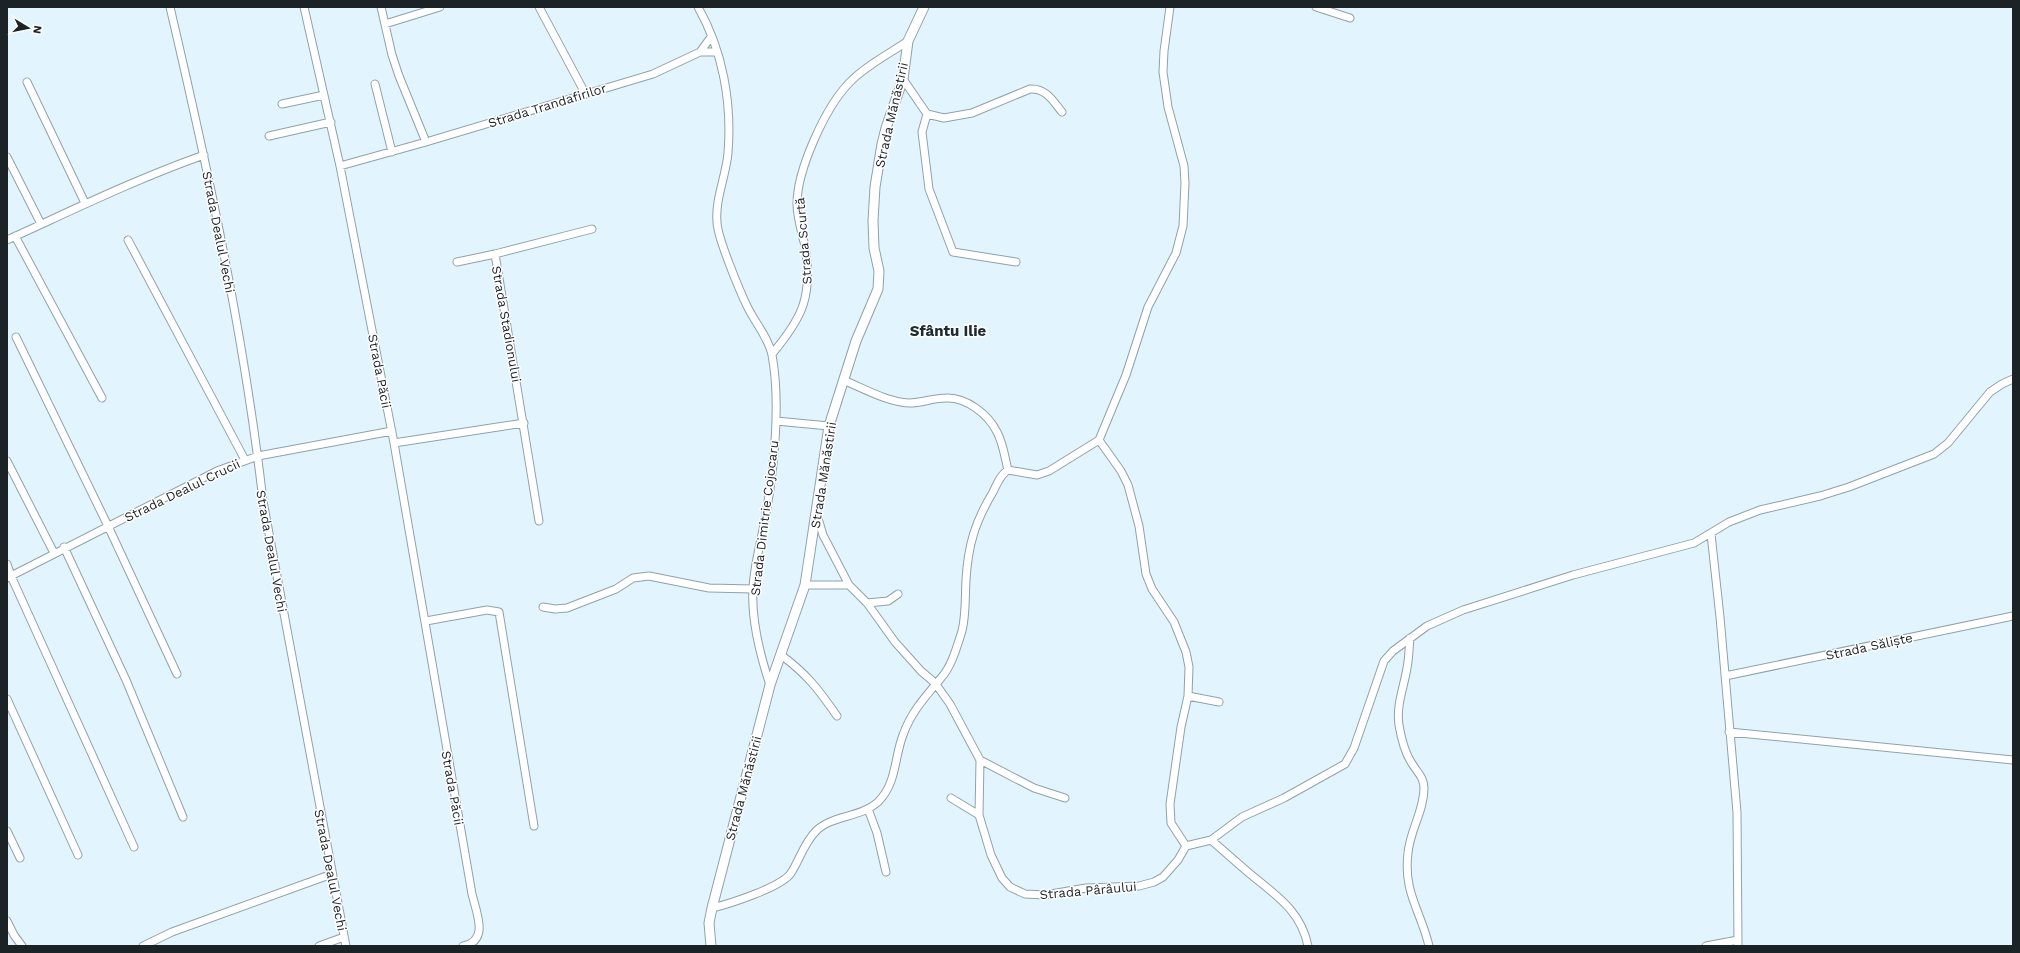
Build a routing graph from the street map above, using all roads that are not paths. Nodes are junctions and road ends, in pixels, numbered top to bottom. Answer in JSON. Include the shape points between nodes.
{"nodes":[{"id":1,"x":170,"y":7,"type":"edge"},
{"id":2,"x":304,"y":7,"type":"edge"},
{"id":3,"x":381,"y":7,"type":"edge"},
{"id":4,"x":440,"y":7,"type":"edge"},
{"id":5,"x":539,"y":7,"type":"edge"},
{"id":6,"x":698,"y":7,"type":"edge"},
{"id":7,"x":924,"y":7,"type":"edge"},
{"id":8,"x":1170,"y":7,"type":"edge"},
{"id":9,"x":1316,"y":7,"type":"edge"},
{"id":10,"x":1350,"y":18,"type":"dead end"},
{"id":11,"x":385,"y":24,"type":"junction"},
{"id":12,"x":711,"y":37,"type":"junction"},
{"id":13,"x":908,"y":41,"type":"junction"},
{"id":14,"x":700,"y":52,"type":"junction"},
{"id":15,"x":717,"y":52,"type":"junction"},
{"id":16,"x":903,"y":79,"type":"junction"},
{"id":17,"x":27,"y":82,"type":"dead end"},
{"id":18,"x":374,"y":84,"type":"dead end"},
{"id":19,"x":585,"y":93,"type":"junction"},
{"id":20,"x":324,"y":95,"type":"junction"},
{"id":21,"x":282,"y":104,"type":"dead end"},
{"id":22,"x":1062,"y":112,"type":"dead end"},
{"id":23,"x":926,"y":114,"type":"junction"},
{"id":24,"x":331,"y":122,"type":"junction"},
{"id":25,"x":269,"y":136,"type":"dead end"},
{"id":26,"x":426,"y":142,"type":"junction"},
{"id":27,"x":392,"y":152,"type":"junction"},
{"id":28,"x":204,"y":156,"type":"junction"},
{"id":29,"x":7,"y":157,"type":"edge"},
{"id":30,"x":340,"y":166,"type":"junction"},
{"id":31,"x":85,"y":203,"type":"junction"},
{"id":32,"x":41,"y":224,"type":"junction"},
{"id":33,"x":592,"y":229,"type":"dead end"},
{"id":34,"x":14,"y":236,"type":"junction"},
{"id":35,"x":7,"y":240,"type":"edge"},
{"id":36,"x":128,"y":240,"type":"dead end"},
{"id":37,"x":495,"y":254,"type":"junction"},
{"id":38,"x":456,"y":262,"type":"dead end"},
{"id":39,"x":1016,"y":262,"type":"dead end"},
{"id":40,"x":16,"y":337,"type":"dead end"},
{"id":41,"x":772,"y":354,"type":"junction"},
{"id":42,"x":2013,"y":379,"type":"edge"},
{"id":43,"x":843,"y":380,"type":"junction"},
{"id":44,"x":102,"y":398,"type":"dead end"},
{"id":45,"x":776,"y":421,"type":"junction"},
{"id":46,"x":524,"y":423,"type":"junction"},
{"id":47,"x":829,"y":426,"type":"junction"},
{"id":48,"x":392,"y":431,"type":"junction"},
{"id":49,"x":1099,"y":440,"type":"junction"},
{"id":50,"x":394,"y":443,"type":"junction"},
{"id":51,"x":258,"y":456,"type":"junction"},
{"id":52,"x":245,"y":460,"type":"junction"},
{"id":53,"x":7,"y":461,"type":"edge"},
{"id":54,"x":1008,"y":470,"type":"junction"},
{"id":55,"x":817,"y":514,"type":"junction"},
{"id":56,"x":539,"y":521,"type":"dead end"},
{"id":57,"x":108,"y":526,"type":"junction"},
{"id":58,"x":1711,"y":534,"type":"junction"},
{"id":59,"x":64,"y":547,"type":"junction"},
{"id":60,"x":54,"y":553,"type":"junction"},
{"id":61,"x":7,"y":564,"type":"edge"},
{"id":62,"x":9,"y":577,"type":"edge"},
{"id":63,"x":805,"y":585,"type":"junction"},
{"id":64,"x":849,"y":585,"type":"junction"},
{"id":65,"x":752,"y":589,"type":"junction"},
{"id":66,"x":898,"y":594,"type":"dead end"},
{"id":67,"x":867,"y":603,"type":"junction"},
{"id":68,"x":543,"y":607,"type":"dead end"},
{"id":69,"x":2013,"y":616,"type":"edge"},
{"id":70,"x":426,"y":621,"type":"junction"},
{"id":71,"x":1410,"y":638,"type":"junction"},
{"id":72,"x":780,"y":655,"type":"junction"},
{"id":73,"x":177,"y":674,"type":"dead end"},
{"id":74,"x":1725,"y":676,"type":"junction"},
{"id":75,"x":936,"y":683,"type":"junction"},
{"id":76,"x":770,"y":685,"type":"junction"},
{"id":77,"x":1188,"y":696,"type":"junction"},
{"id":78,"x":7,"y":699,"type":"edge"},
{"id":79,"x":1219,"y":702,"type":"dead end"},
{"id":80,"x":837,"y":716,"type":"dead end"},
{"id":81,"x":1729,"y":732,"type":"junction"},
{"id":82,"x":980,"y":760,"type":"junction"},
{"id":83,"x":2013,"y":760,"type":"edge"},
{"id":84,"x":951,"y":798,"type":"dead end"},
{"id":85,"x":1065,"y":798,"type":"dead end"},
{"id":86,"x":868,"y":809,"type":"junction"},
{"id":87,"x":979,"y":816,"type":"junction"},
{"id":88,"x":183,"y":817,"type":"dead end"},
{"id":89,"x":534,"y":826,"type":"dead end"},
{"id":90,"x":7,"y":830,"type":"edge"},
{"id":91,"x":1211,"y":840,"type":"junction"},
{"id":92,"x":1186,"y":846,"type":"junction"},
{"id":93,"x":134,"y":847,"type":"dead end"},
{"id":94,"x":78,"y":855,"type":"dead end"},
{"id":95,"x":20,"y":858,"type":"dead end"},
{"id":96,"x":886,"y":872,"type":"dead end"},
{"id":97,"x":332,"y":874,"type":"junction"},
{"id":98,"x":712,"y":908,"type":"junction"},
{"id":99,"x":7,"y":921,"type":"edge"},
{"id":100,"x":344,"y":937,"type":"junction"},
{"id":101,"x":1738,"y":943,"type":"edge"},
{"id":102,"x":22,"y":946,"type":"edge"},
{"id":103,"x":143,"y":946,"type":"edge"},
{"id":104,"x":319,"y":946,"type":"edge"},
{"id":105,"x":346,"y":946,"type":"edge"},
{"id":106,"x":463,"y":946,"type":"edge"},
{"id":107,"x":711,"y":946,"type":"edge"},
{"id":108,"x":1308,"y":946,"type":"edge"},
{"id":109,"x":1429,"y":946,"type":"edge"},
{"id":110,"x":1706,"y":946,"type":"edge"}],
"edges":[{"from":1,"to":28,"type":"street","name":"Strada Dealul Vechi"},
{"from":2,"to":20,"type":"street","name":"Strada Păcii"},
{"from":3,"to":11,"type":"street"},
{"from":4,"to":11,"type":"street"},
{"from":5,"to":19,"type":"street"},
{"from":6,"to":12,"type":"street","name":"Strada Dimitrie Cojocaru"},
{"from":7,"to":13,"type":"street","name":"Strada Mănăstirii"},
{"from":8,"to":49,"type":"street","via":[[1163,72],[1168,107],[1184,166],[1182,236],[1148,307],[1126,375]]},
{"from":9,"to":10,"type":"street"},
{"from":11,"to":26,"type":"street","via":[[399,76]]},
{"from":12,"to":14,"type":"street","name":"Strada Trandafirilor"},
{"from":12,"to":15,"type":"street","name":"Strada Dimitrie Cojocaru"},
{"from":13,"to":16,"type":"street","name":"Strada Mănăstirii"},
{"from":13,"to":41,"type":"street","name":"Strada Scurtă","via":[[849,83],[835,100],[810,152],[800,184],[797,205],[808,269],[807,292],[803,309],[795,325]]},
{"from":14,"to":15,"type":"street","name":"Strada Trandafirilor"},
{"from":14,"to":19,"type":"street","name":"Strada Trandafirilor","via":[[653,74]]},
{"from":15,"to":41,"type":"street","name":"Strada Dimitrie Cojocaru","via":[[727,87],[729,114],[728,153],[717,223],[748,308],[767,340]]},
{"from":16,"to":23,"type":"street"},
{"from":16,"to":43,"type":"street","name":"Strada Mănăstirii","via":[[886,128],[875,187],[873,221],[874,248],[879,271],[878,288]]},
{"from":17,"to":31,"type":"street"},
{"from":18,"to":27,"type":"street"},
{"from":19,"to":26,"type":"street","name":"Strada Trandafirilor"},
{"from":20,"to":21,"type":"street"},
{"from":20,"to":24,"type":"street","name":"Strada Păcii"},
{"from":22,"to":23,"type":"street","via":[[1046,93],[1030,89],[972,113],[944,118]]},
{"from":23,"to":39,"type":"street","via":[[922,132],[929,189],[953,252]]},
{"from":24,"to":25,"type":"street"},
{"from":24,"to":30,"type":"street","name":"Strada Păcii"},
{"from":26,"to":27,"type":"street","name":"Strada Trandafirilor"},
{"from":27,"to":30,"type":"street","name":"Strada Trandafirilor"},
{"from":28,"to":31,"type":"street","name":"Strada Dealul Vechi","via":[[147,176]]},
{"from":28,"to":51,"type":"street","name":"Strada Dealul Vechi","via":[[234,307]]},
{"from":29,"to":32,"type":"street"},
{"from":30,"to":48,"type":"street","name":"Strada Păcii"},
{"from":31,"to":32,"type":"street","name":"Strada Dealul Vechi"},
{"from":32,"to":34,"type":"street","name":"Strada Dealul Vechi"},
{"from":33,"to":37,"type":"street","name":"Strada Stadionului"},
{"from":34,"to":35,"type":"street","name":"Strada Dealul Vechi"},
{"from":34,"to":44,"type":"street"},
{"from":36,"to":52,"type":"street"},
{"from":37,"to":38,"type":"street"},
{"from":37,"to":46,"type":"street","name":"Strada Stadionului"},
{"from":40,"to":57,"type":"street"},
{"from":41,"to":45,"type":"street","name":"Strada Dimitrie Cojocaru"},
{"from":42,"to":58,"type":"street","via":[[1990,392],[1948,443],[1934,454],[1849,487],[1760,510],[1729,522]]},
{"from":43,"to":47,"type":"street","name":"Strada Mănăstirii"},
{"from":43,"to":54,"type":"street","via":[[900,401],[924,402],[944,398],[960,399],[968,403],[992,423],[998,433]]},
{"from":45,"to":47,"type":"street"},
{"from":45,"to":65,"type":"street","name":"Strada Dimitrie Cojocaru","via":[[766,518]]},
{"from":46,"to":50,"type":"street"},
{"from":46,"to":56,"type":"street","name":"Strada Stadionului"},
{"from":47,"to":55,"type":"street","name":"Strada Mănăstirii"},
{"from":48,"to":50,"type":"street","name":"Strada Păcii"},
{"from":48,"to":51,"type":"street","name":"Strada Dealul Crucii"},
{"from":49,"to":54,"type":"street","via":[[1049,471],[1037,475]]},
{"from":49,"to":77,"type":"street","via":[[1128,485],[1139,526],[1146,574],[1152,589],[1174,622],[1186,652],[1189,667]]},
{"from":50,"to":70,"type":"street","name":"Strada Păcii"},
{"from":51,"to":52,"type":"street","name":"Strada Dealul Crucii"},
{"from":51,"to":97,"type":"street","name":"Strada Dealul Vechi","via":[[263,501]]},
{"from":52,"to":57,"type":"street","name":"Strada Dealul Crucii","via":[[217,471]]},
{"from":53,"to":60,"type":"street"},
{"from":54,"to":75,"type":"street","via":[[1002,475],[973,530],[967,558],[962,630],[949,666]]},
{"from":55,"to":63,"type":"street","name":"Strada Mănăstirii"},
{"from":55,"to":64,"type":"street","name":"Strada Pârâului","via":[[823,534]]},
{"from":57,"to":59,"type":"street","name":"Strada Dealul Crucii"},
{"from":57,"to":73,"type":"street"},
{"from":58,"to":71,"type":"street","via":[[1694,543],[1573,575],[1480,604],[1444,618]]},
{"from":58,"to":74,"type":"street"},
{"from":59,"to":60,"type":"street","name":"Strada Dealul Crucii"},
{"from":59,"to":88,"type":"street","via":[[126,680]]},
{"from":60,"to":62,"type":"street","name":"Strada Dealul Crucii"},
{"from":61,"to":62,"type":"street"},
{"from":62,"to":93,"type":"street"},
{"from":63,"to":64,"type":"street"},
{"from":63,"to":72,"type":"street","name":"Strada Mănăstirii"},
{"from":64,"to":67,"type":"street","name":"Strada Pârâului"},
{"from":65,"to":68,"type":"street","via":[[709,588],[649,576],[633,578],[616,589],[566,608]]},
{"from":65,"to":76,"type":"street","name":"Strada Dimitrie Cojocaru","via":[[757,632]]},
{"from":66,"to":67,"type":"street","via":[[888,601]]},
{"from":67,"to":75,"type":"street","name":"Strada Pârâului","via":[[895,642]]},
{"from":69,"to":74,"type":"street","name":"Strada Săliște"},
{"from":70,"to":89,"type":"street","via":[[488,610],[499,612]]},
{"from":70,"to":106,"type":"street","name":"Strada Păcii","via":[[438,703],[479,927],[479,936],[475,942]]},
{"from":71,"to":91,"type":"street","via":[[1384,661],[1354,748],[1345,764],[1284,798],[1242,817]]},
{"from":71,"to":109,"type":"street","via":[[1407,667],[1399,700],[1399,725],[1408,754],[1419,771],[1424,787],[1420,813],[1408,852],[1408,878],[1412,902]]},
{"from":72,"to":76,"type":"street","name":"Strada Mănăstirii"},
{"from":72,"to":80,"type":"street","via":[[797,666],[816,684]]},
{"from":74,"to":81,"type":"street"},
{"from":75,"to":82,"type":"street","name":"Strada Pârâului"},
{"from":75,"to":86,"type":"street","via":[[911,716],[902,736],[890,784],[884,794]]},
{"from":76,"to":98,"type":"street","name":"Strada Mănăstirii"},
{"from":77,"to":79,"type":"street"},
{"from":77,"to":92,"type":"street","via":[[1170,804],[1171,823]]},
{"from":78,"to":94,"type":"street"},
{"from":81,"to":83,"type":"street"},
{"from":81,"to":101,"type":"street","via":[[1737,812]]},
{"from":82,"to":85,"type":"street","via":[[1034,788]]},
{"from":82,"to":87,"type":"street","name":"Strada Pârâului"},
{"from":84,"to":87,"type":"street"},
{"from":86,"to":96,"type":"street","via":[[877,833]]},
{"from":86,"to":98,"type":"street","via":[[826,824],[816,831],[807,842],[790,875],[779,883],[734,903]]},
{"from":87,"to":92,"type":"street","name":"Strada Pârâului","via":[[991,855],[1002,878],[1010,887],[1025,894],[1044,895],[1086,888],[1122,888],[1154,882],[1172,869]]},
{"from":90,"to":95,"type":"street"},
{"from":91,"to":92,"type":"street"},
{"from":91,"to":108,"type":"street","via":[[1287,903],[1302,928]]},
{"from":97,"to":100,"type":"street","name":"Strada Dealul Vechi"},
{"from":97,"to":103,"type":"street","via":[[172,932]]},
{"from":98,"to":107,"type":"street","name":"Strada Mănăstirii","via":[[709,923]]},
{"from":99,"to":102,"type":"street"},
{"from":100,"to":104,"type":"street"},
{"from":100,"to":105,"type":"street","name":"Strada Dealul Vechi"},
{"from":101,"to":110,"type":"street"}]}
